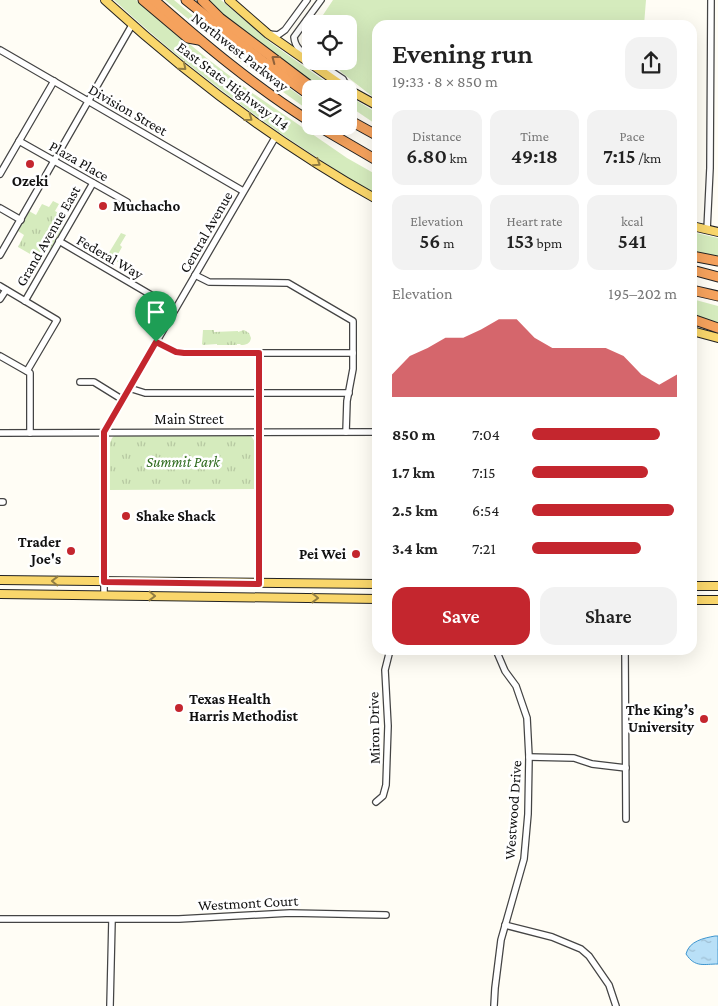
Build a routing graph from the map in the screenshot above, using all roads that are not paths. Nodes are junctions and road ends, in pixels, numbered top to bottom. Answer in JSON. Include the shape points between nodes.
{"nodes":[{"id":1,"x":105,"y":0,"type":"edge"},
{"id":2,"x":143,"y":0,"type":"edge"},
{"id":3,"x":154,"y":0,"type":"edge"},
{"id":4,"x":186,"y":0,"type":"edge"},
{"id":5,"x":202,"y":0,"type":"edge"},
{"id":6,"x":229,"y":0,"type":"edge"},
{"id":7,"x":307,"y":0,"type":"edge"},
{"id":8,"x":321,"y":0,"type":"edge"},
{"id":9,"x":711,"y":0,"type":"edge"},
{"id":10,"x":310,"y":15,"type":"edge"},
{"id":11,"x":132,"y":25,"type":"junction"},
{"id":12,"x":302,"y":26,"type":"edge"},
{"id":13,"x":268,"y":34,"type":"junction"},
{"id":14,"x":200,"y":41,"type":"junction"},
{"id":15,"x":0,"y":50,"type":"edge"},
{"id":16,"x":302,"y":52,"type":"edge"},
{"id":17,"x":330,"y":70,"type":"edge"},
{"id":18,"x":302,"y":80,"type":"edge"},
{"id":19,"x":334,"y":80,"type":"edge"},
{"id":20,"x":343,"y":80,"type":"edge"},
{"id":21,"x":54,"y":81,"type":"junction"},
{"id":22,"x":302,"y":89,"type":"edge"},
{"id":23,"x":357,"y":95,"type":"edge"},
{"id":24,"x":89,"y":102,"type":"junction"},
{"id":25,"x":372,"y":103,"type":"edge"},
{"id":26,"x":302,"y":116,"type":"edge"},
{"id":27,"x":357,"y":124,"type":"edge"},
{"id":28,"x":372,"y":133,"type":"edge"},
{"id":29,"x":333,"y":135,"type":"edge"},
{"id":30,"x":276,"y":136,"type":"junction"},
{"id":31,"x":19,"y":141,"type":"junction"},
{"id":32,"x":372,"y":158,"type":"edge"},
{"id":33,"x":55,"y":161,"type":"junction"},
{"id":34,"x":0,"y":174,"type":"edge"},
{"id":35,"x":93,"y":183,"type":"junction"},
{"id":36,"x":244,"y":191,"type":"junction"},
{"id":37,"x":372,"y":197,"type":"edge"},
{"id":38,"x":127,"y":202,"type":"dead end"},
{"id":39,"x":0,"y":208,"type":"edge"},
{"id":40,"x":21,"y":220,"type":"junction"},
{"id":41,"x":697,"y":227,"type":"edge"},
{"id":42,"x":707,"y":230,"type":"junction"},
{"id":43,"x":718,"y":232,"type":"edge"},
{"id":44,"x":59,"y":241,"type":"junction"},
{"id":45,"x":0,"y":255,"type":"edge"},
{"id":46,"x":697,"y":257,"type":"edge"},
{"id":47,"x":718,"y":261,"type":"edge"},
{"id":48,"x":697,"y":271,"type":"edge"},
{"id":49,"x":195,"y":275,"type":"junction"},
{"id":50,"x":718,"y":277,"type":"edge"},
{"id":51,"x":3,"y":288,"type":"edge"},
{"id":52,"x":697,"y":291,"type":"edge"},
{"id":53,"x":718,"y":296,"type":"edge"},
{"id":54,"x":0,"y":300,"type":"edge"},
{"id":55,"x":25,"y":301,"type":"junction"},
{"id":56,"x":175,"y":309,"type":"junction"},
{"id":57,"x":697,"y":322,"type":"edge"},
{"id":58,"x":718,"y":328,"type":"edge"},
{"id":59,"x":697,"y":332,"type":"edge"},
{"id":60,"x":718,"y":338,"type":"edge"},
{"id":61,"x":156,"y":342,"type":"junction"},
{"id":62,"x":259,"y":353,"type":"junction"},
{"id":63,"x":353,"y":353,"type":"junction"},
{"id":64,"x":0,"y":356,"type":"edge"},
{"id":65,"x":27,"y":371,"type":"junction"},
{"id":66,"x":80,"y":382,"type":"dead end"},
{"id":67,"x":130,"y":388,"type":"junction"},
{"id":68,"x":259,"y":393,"type":"junction"},
{"id":69,"x":349,"y":393,"type":"junction"},
{"id":70,"x":123,"y":400,"type":"junction"},
{"id":71,"x":104,"y":432,"type":"junction"},
{"id":72,"x":259,"y":432,"type":"junction"},
{"id":73,"x":346,"y":432,"type":"junction"},
{"id":74,"x":372,"y":432,"type":"edge"},
{"id":75,"x":0,"y":433,"type":"edge"},
{"id":76,"x":30,"y":433,"type":"junction"},
{"id":77,"x":0,"y":580,"type":"edge"},
{"id":78,"x":104,"y":582,"type":"junction"},
{"id":79,"x":259,"y":584,"type":"junction"},
{"id":80,"x":372,"y":584,"type":"edge"},
{"id":81,"x":697,"y":586,"type":"edge"},
{"id":82,"x":718,"y":586,"type":"edge"},
{"id":83,"x":0,"y":594,"type":"edge"},
{"id":84,"x":104,"y":595,"type":"junction"},
{"id":85,"x":372,"y":599,"type":"edge"},
{"id":86,"x":697,"y":600,"type":"edge"},
{"id":87,"x":718,"y":600,"type":"edge"},
{"id":88,"x":389,"y":655,"type":"edge"},
{"id":89,"x":498,"y":655,"type":"edge"},
{"id":90,"x":625,"y":655,"type":"edge"},
{"id":91,"x":529,"y":757,"type":"junction"},
{"id":92,"x":626,"y":768,"type":"junction"},
{"id":93,"x":376,"y":802,"type":"dead end"},
{"id":94,"x":626,"y":819,"type":"dead end"},
{"id":95,"x":386,"y":916,"type":"dead end"},
{"id":96,"x":0,"y":920,"type":"edge"},
{"id":97,"x":112,"y":920,"type":"junction"},
{"id":98,"x":505,"y":925,"type":"junction"},
{"id":99,"x":110,"y":1006,"type":"edge"},
{"id":100,"x":494,"y":1006,"type":"edge"},
{"id":101,"x":616,"y":1006,"type":"edge"}],
"edges":[{"from":1,"to":11,"type":"main road","name":"East State Highway 114"},
{"from":2,"to":14,"type":"highway","via":[[188,38]]},
{"from":3,"to":14,"type":"highway","name":"Northwest Parkway"},
{"from":4,"to":22,"type":"highway","name":"Northwest Parkway"},
{"from":18,"to":5,"type":"highway","one_way":true,"via":[[220,18]]},
{"from":6,"to":13,"type":"main road"},
{"from":7,"to":13,"type":"street","via":[[285,30],[278,35]]},
{"from":8,"to":10,"type":"street"},
{"from":9,"to":42,"type":"street"},
{"from":11,"to":24,"type":"street"},
{"from":11,"to":30,"type":"main road","name":"East State Highway 114","one_way":true,"via":[[207,88]]},
{"from":12,"to":16,"type":"street","via":[[294,37]]},
{"from":13,"to":19,"type":"main road"},
{"from":14,"to":26,"type":"highway","name":"Northwest Parkway","via":[[243,76]]},
{"from":15,"to":21,"type":"street","name":"Division Street"},
{"from":17,"to":20,"type":"street"},
{"from":21,"to":24,"type":"street","name":"Division Street"},
{"from":21,"to":31,"type":"street"},
{"from":23,"to":25,"type":"main road"},
{"from":24,"to":33,"type":"street"},
{"from":24,"to":36,"type":"street","name":"Division Street"},
{"from":27,"to":28,"type":"highway"},
{"from":29,"to":32,"type":"highway"},
{"from":30,"to":36,"type":"street","name":"Central Avenue"},
{"from":30,"to":37,"type":"main road","name":"East State Highway 114","one_way":true},
{"from":31,"to":33,"type":"street","name":"Plaza Place"},
{"from":31,"to":34,"type":"street"},
{"from":33,"to":35,"type":"street","name":"Plaza Place"},
{"from":33,"to":40,"type":"street"},
{"from":35,"to":38,"type":"street","name":"Plaza Place"},
{"from":35,"to":44,"type":"street","name":"Grand Avenue East"},
{"from":36,"to":49,"type":"street","name":"Central Avenue"},
{"from":39,"to":40,"type":"street"},
{"from":40,"to":45,"type":"street"},
{"from":41,"to":42,"type":"main road"},
{"from":42,"to":43,"type":"main road"},
{"from":44,"to":55,"type":"street","name":"Grand Avenue East"},
{"from":44,"to":56,"type":"street","name":"Federal Way"},
{"from":46,"to":47,"type":"highway"},
{"from":48,"to":50,"type":"highway"},
{"from":49,"to":56,"type":"street","name":"Central Avenue"},
{"from":49,"to":63,"type":"street","via":[[208,282],[283,282],[293,286],[353,321]]},
{"from":51,"to":54,"type":"street"},
{"from":51,"to":55,"type":"street"},
{"from":52,"to":53,"type":"highway"},
{"from":55,"to":65,"type":"street","via":[[56,320]]},
{"from":56,"to":61,"type":"street","name":"Central Avenue"},
{"from":57,"to":58,"type":"highway"},
{"from":59,"to":60,"type":"main road"},
{"from":61,"to":62,"type":"street","via":[[184,353]]},
{"from":61,"to":67,"type":"street","name":"Central Avenue"},
{"from":62,"to":63,"type":"street"},
{"from":62,"to":68,"type":"street"},
{"from":63,"to":69,"type":"street"},
{"from":64,"to":65,"type":"street"},
{"from":65,"to":76,"type":"street","via":[[30,373]]},
{"from":66,"to":70,"type":"street","via":[[94,382]]},
{"from":67,"to":68,"type":"street","via":[[145,393]]},
{"from":67,"to":70,"type":"street","name":"Central Avenue"},
{"from":68,"to":69,"type":"street"},
{"from":68,"to":72,"type":"street"},
{"from":69,"to":73,"type":"street"},
{"from":70,"to":71,"type":"street","name":"Central Avenue"},
{"from":71,"to":72,"type":"street","name":"Main Street"},
{"from":71,"to":76,"type":"street","name":"Main Street"},
{"from":71,"to":78,"type":"street"},
{"from":72,"to":73,"type":"street","name":"Main Street"},
{"from":72,"to":79,"type":"street"},
{"from":73,"to":74,"type":"street","name":"Main Street"},
{"from":75,"to":76,"type":"street","name":"Main Street"},
{"from":78,"to":77,"type":"main road","one_way":true},
{"from":78,"to":79,"type":"main road"},
{"from":78,"to":84,"type":"street"},
{"from":79,"to":80,"type":"main road"},
{"from":81,"to":82,"type":"main road"},
{"from":83,"to":84,"type":"main road"},
{"from":84,"to":85,"type":"main road","one_way":true},
{"from":86,"to":87,"type":"main road"},
{"from":88,"to":93,"type":"street","name":"Miron Drive","via":[[385,670],[388,726],[386,785],[383,796]]},
{"from":89,"to":91,"type":"street","name":"Westwood Drive","via":[[516,686],[527,718]]},
{"from":90,"to":92,"type":"street"},
{"from":91,"to":92,"type":"street","via":[[574,758]]},
{"from":91,"to":98,"type":"street","name":"Westwood Drive","via":[[524,859]]},
{"from":92,"to":94,"type":"street"},
{"from":95,"to":97,"type":"street","name":"Westmont Court","via":[[290,913]]},
{"from":96,"to":97,"type":"street","name":"Westmont Court"},
{"from":97,"to":99,"type":"street"},
{"from":98,"to":100,"type":"street","name":"Westwood Drive"},
{"from":98,"to":101,"type":"street","via":[[552,937],[581,949],[609,985]]}]}
